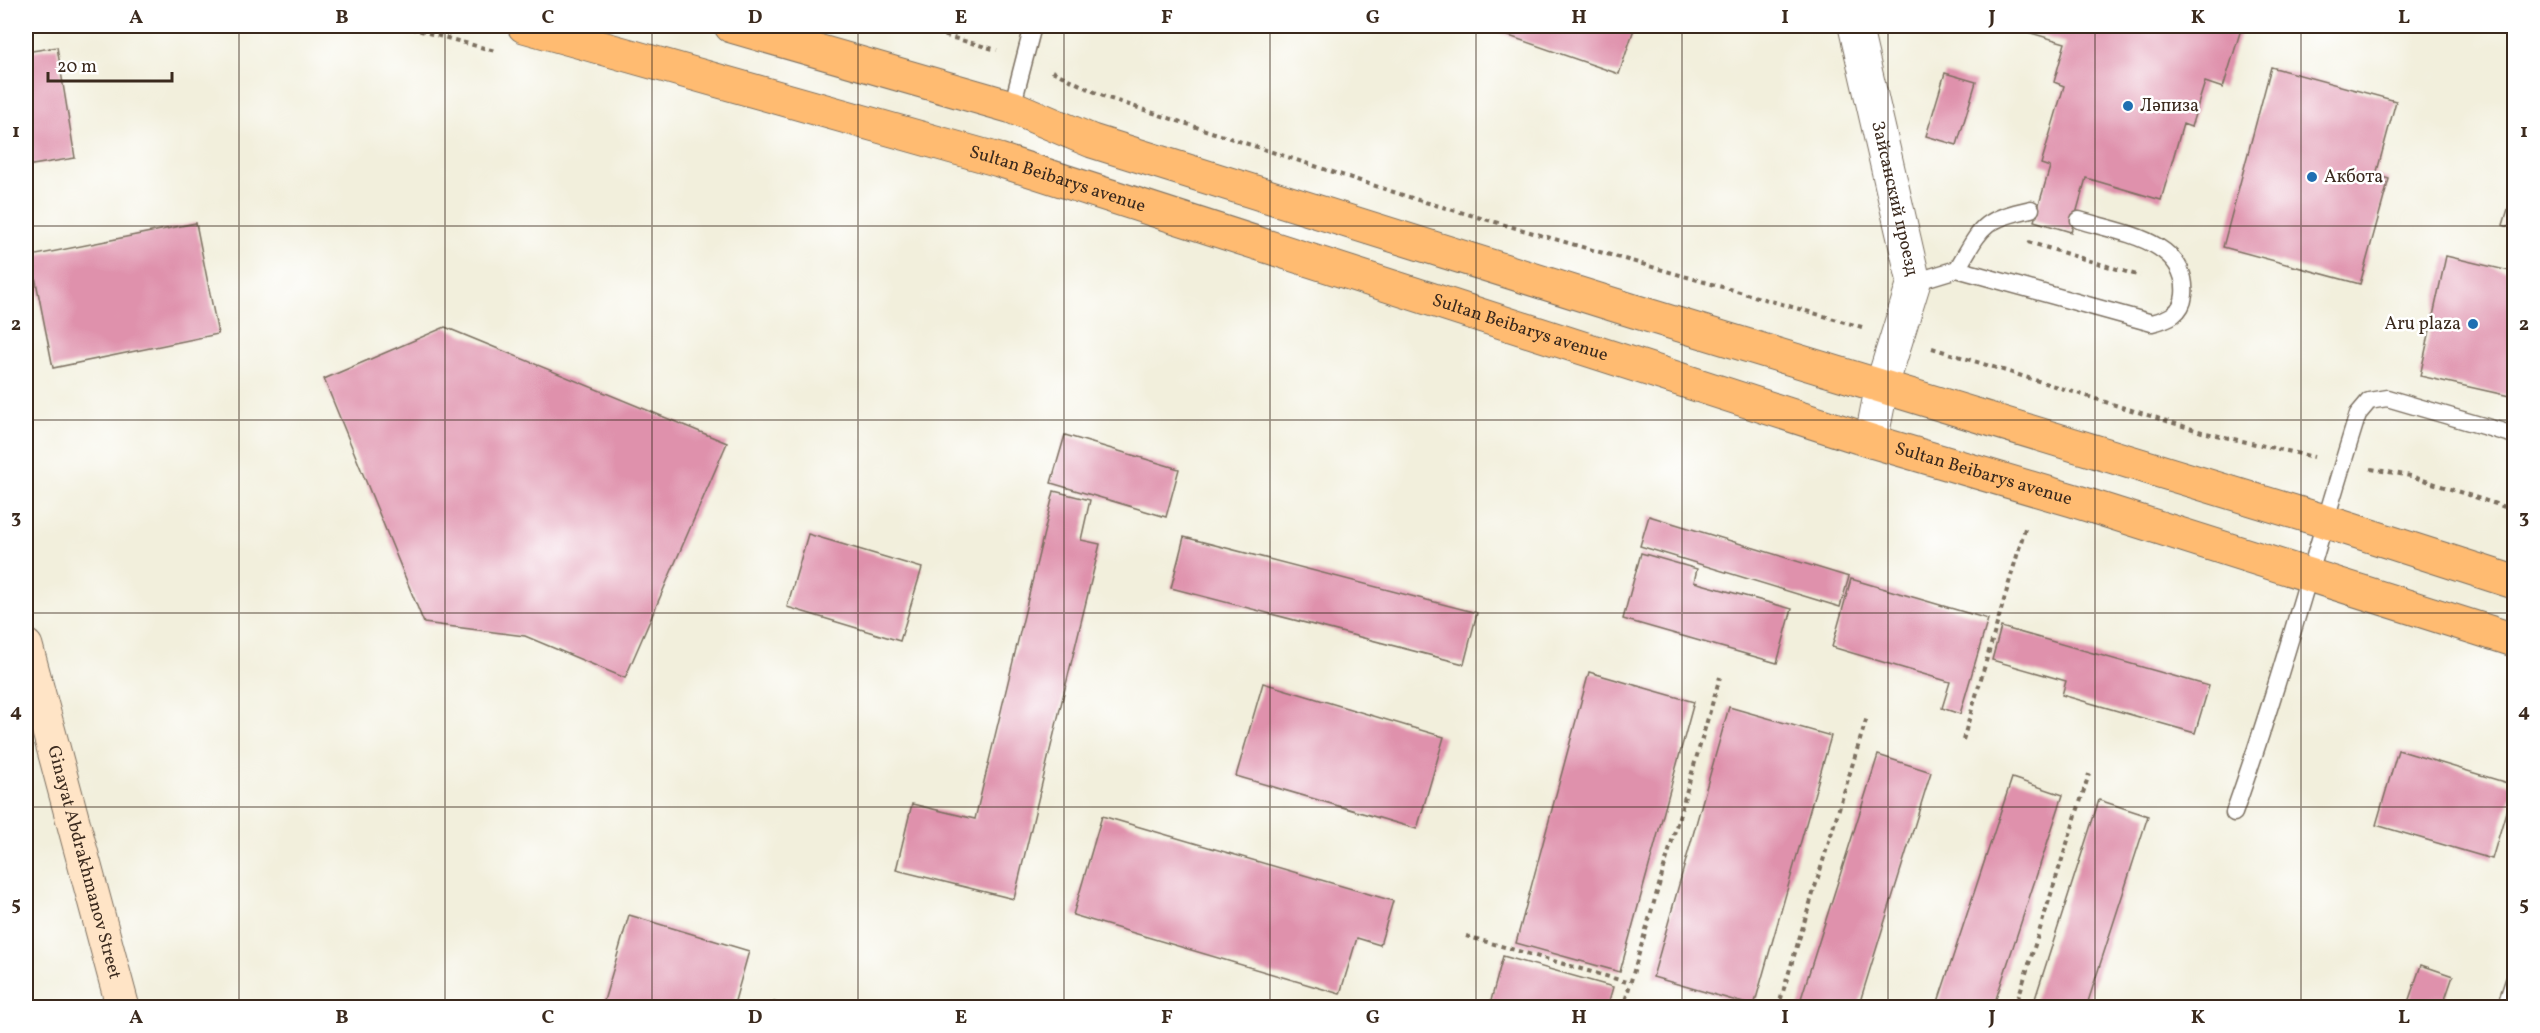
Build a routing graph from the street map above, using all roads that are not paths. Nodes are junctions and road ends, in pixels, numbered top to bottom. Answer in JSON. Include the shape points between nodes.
{"nodes":[{"id":1,"x":524,"y":26,"type":"edge"},
{"id":2,"x":731,"y":26,"type":"edge"},
{"id":3,"x":1033,"y":26,"type":"edge"},
{"id":4,"x":1855,"y":26,"type":"edge"},
{"id":5,"x":1012,"y":107,"type":"junction"},
{"id":6,"x":2031,"y":209,"type":"dead end"},
{"id":7,"x":2079,"y":220,"type":"dead end"},
{"id":8,"x":1957,"y":269,"type":"junction"},
{"id":9,"x":1914,"y":282,"type":"junction"},
{"id":10,"x":1882,"y":385,"type":"junction"},
{"id":11,"x":2514,"y":435,"type":"edge"},
{"id":12,"x":1870,"y":441,"type":"junction"},
{"id":13,"x":2324,"y":521,"type":"junction"},
{"id":14,"x":2309,"y":573,"type":"junction"},
{"id":15,"x":2514,"y":582,"type":"edge"},
{"id":16,"x":2514,"y":640,"type":"edge"},
{"id":17,"x":26,"y":646,"type":"edge"},
{"id":18,"x":2234,"y":813,"type":"dead end"},
{"id":19,"x":2514,"y":981,"type":"edge"},
{"id":20,"x":123,"y":1008,"type":"edge"},
{"id":21,"x":2505,"y":1008,"type":"edge"}],
"edges":[{"from":1,"to":12,"type":"main road","name":"Sultan Beibarys avenue","via":[[999,160]]},
{"from":2,"to":5,"type":"main road"},
{"from":3,"to":5,"type":"lane"},
{"from":4,"to":9,"type":"street","name":"Зайсанский проезд"},
{"from":5,"to":10,"type":"main road","via":[[1092,141],[1622,308]]},
{"from":6,"to":8,"type":"lane","via":[[2003,215],[1982,228]]},
{"from":7,"to":8,"type":"lane","via":[[2155,244],[2171,255],[2181,273],[2184,294],[2180,309],[2168,319],[2152,322]]},
{"from":8,"to":9,"type":"lane"},
{"from":9,"to":10,"type":"street","name":"Зайсанский проезд"},
{"from":10,"to":12,"type":"street","name":"Зайсанский проезд"},
{"from":10,"to":13,"type":"main road"},
{"from":11,"to":13,"type":"lane","via":[[2387,398],[2369,401],[2358,414]]},
{"from":12,"to":14,"type":"main road","name":"Sultan Beibarys avenue"},
{"from":13,"to":14,"type":"lane"},
{"from":13,"to":15,"type":"main road"},
{"from":14,"to":16,"type":"main road","name":"Sultan Beibarys avenue"},
{"from":14,"to":18,"type":"lane","via":[[2266,722]]},
{"from":17,"to":20,"type":"street","name":"Ginayat Abdrakhmanov Street"},
{"from":19,"to":21,"type":"lane"}]}
